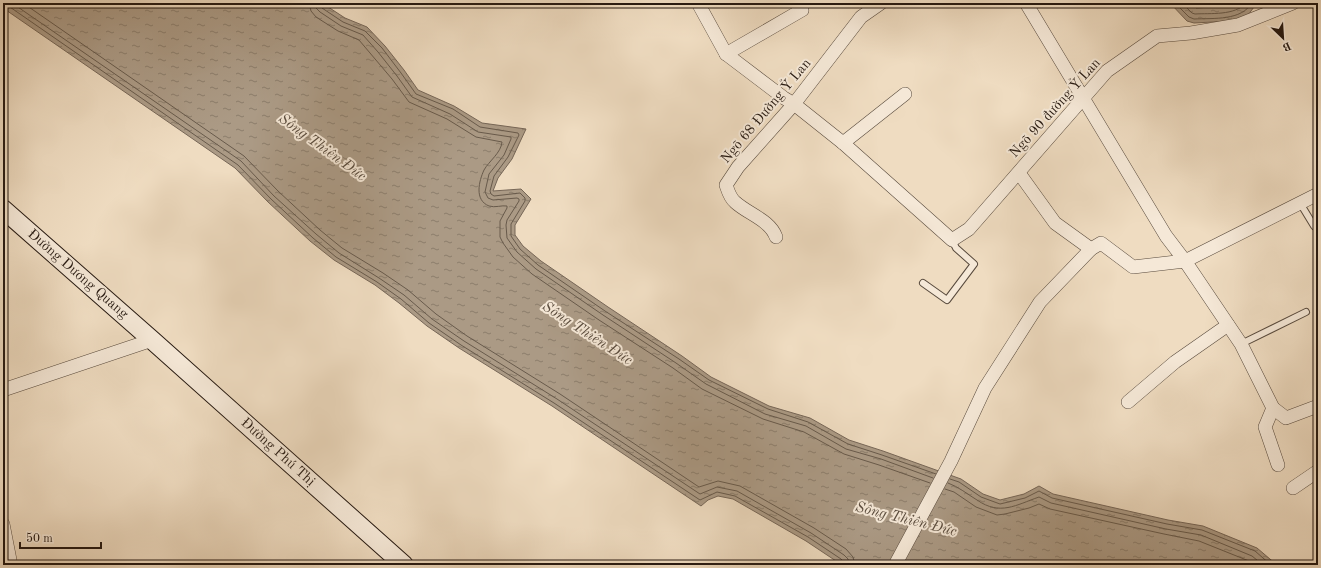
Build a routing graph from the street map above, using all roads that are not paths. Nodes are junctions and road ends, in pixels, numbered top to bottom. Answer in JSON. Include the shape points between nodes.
{"nodes":[{"id":1,"x":698,"y":3,"type":"edge"},
{"id":2,"x":800,"y":3,"type":"edge"},
{"id":3,"x":881,"y":3,"type":"edge"},
{"id":4,"x":1026,"y":3,"type":"edge"},
{"id":5,"x":1293,"y":3,"type":"edge"},
{"id":6,"x":726,"y":54,"type":"junction"},
{"id":7,"x":905,"y":94,"type":"dead end"},
{"id":8,"x":1083,"y":98,"type":"junction"},
{"id":9,"x":794,"y":104,"type":"junction"},
{"id":10,"x":842,"y":143,"type":"junction"},
{"id":11,"x":1019,"y":173,"type":"junction"},
{"id":12,"x":1318,"y":194,"type":"edge"},
{"id":13,"x":1300,"y":203,"type":"junction"},
{"id":14,"x":3,"y":209,"type":"edge"},
{"id":15,"x":1318,"y":228,"type":"edge"},
{"id":16,"x":776,"y":237,"type":"dead end"},
{"id":17,"x":952,"y":240,"type":"junction"},
{"id":18,"x":1091,"y":249,"type":"junction"},
{"id":19,"x":1185,"y":261,"type":"junction"},
{"id":20,"x":923,"y":283,"type":"dead end"},
{"id":21,"x":1306,"y":312,"type":"dead end"},
{"id":22,"x":1228,"y":325,"type":"junction"},
{"id":23,"x":152,"y":340,"type":"junction"},
{"id":24,"x":1241,"y":344,"type":"junction"},
{"id":25,"x":3,"y":390,"type":"edge"},
{"id":26,"x":1128,"y":402,"type":"dead end"},
{"id":27,"x":1318,"y":406,"type":"edge"},
{"id":28,"x":1273,"y":408,"type":"junction"},
{"id":29,"x":1278,"y":465,"type":"dead end"},
{"id":30,"x":1318,"y":471,"type":"edge"},
{"id":31,"x":1293,"y":488,"type":"dead end"},
{"id":32,"x":3,"y":524,"type":"edge"},
{"id":33,"x":11,"y":565,"type":"edge"},
{"id":34,"x":404,"y":565,"type":"edge"},
{"id":35,"x":895,"y":565,"type":"edge"}],
"edges":[{"from":1,"to":6,"type":"street"},
{"from":2,"to":6,"type":"street","via":[[802,10]]},
{"from":3,"to":9,"type":"street","name":"Ngõ 68 Đường Ỷ Lan","via":[[861,17]]},
{"from":4,"to":8,"type":"street"},
{"from":5,"to":8,"type":"street","name":"Ngõ 90 đường Ỷ Lan","via":[[1238,25],[1157,36],[1107,71]]},
{"from":6,"to":9,"type":"street"},
{"from":7,"to":10,"type":"street"},
{"from":8,"to":11,"type":"street","name":"Ngõ 90 đường Ỷ Lan"},
{"from":8,"to":19,"type":"street","via":[[1166,236]]},
{"from":9,"to":10,"type":"street"},
{"from":9,"to":16,"type":"street","name":"Ngõ 68 Đường Ỷ Lan","via":[[738,167],[726,185],[734,201],[774,230]]},
{"from":10,"to":17,"type":"street"},
{"from":11,"to":17,"type":"street","name":"Ngõ 90 đường Ỷ Lan","via":[[969,229]]},
{"from":11,"to":18,"type":"street","via":[[1055,223]]},
{"from":12,"to":13,"type":"street"},
{"from":13,"to":15,"type":"lane","via":[[1314,226]]},
{"from":13,"to":19,"type":"street"},
{"from":14,"to":23,"type":"street","name":"Đường Dương Quang"},
{"from":17,"to":20,"type":"lane","via":[[956,248],[974,264],[971,269],[947,300]]},
{"from":18,"to":19,"type":"street","via":[[1101,243],[1133,266]]},
{"from":18,"to":35,"type":"street","via":[[1040,302],[985,388],[951,461]]},
{"from":19,"to":22,"type":"street"},
{"from":21,"to":24,"type":"lane"},
{"from":22,"to":24,"type":"street"},
{"from":22,"to":26,"type":"street","via":[[1175,362]]},
{"from":23,"to":25,"type":"street"},
{"from":23,"to":34,"type":"street","name":"Đường Phú Thị"},
{"from":24,"to":28,"type":"street"},
{"from":27,"to":28,"type":"street","via":[[1286,418]]},
{"from":28,"to":29,"type":"street","via":[[1265,427]]},
{"from":30,"to":31,"type":"street"},
{"from":32,"to":33,"type":"street"}]}
